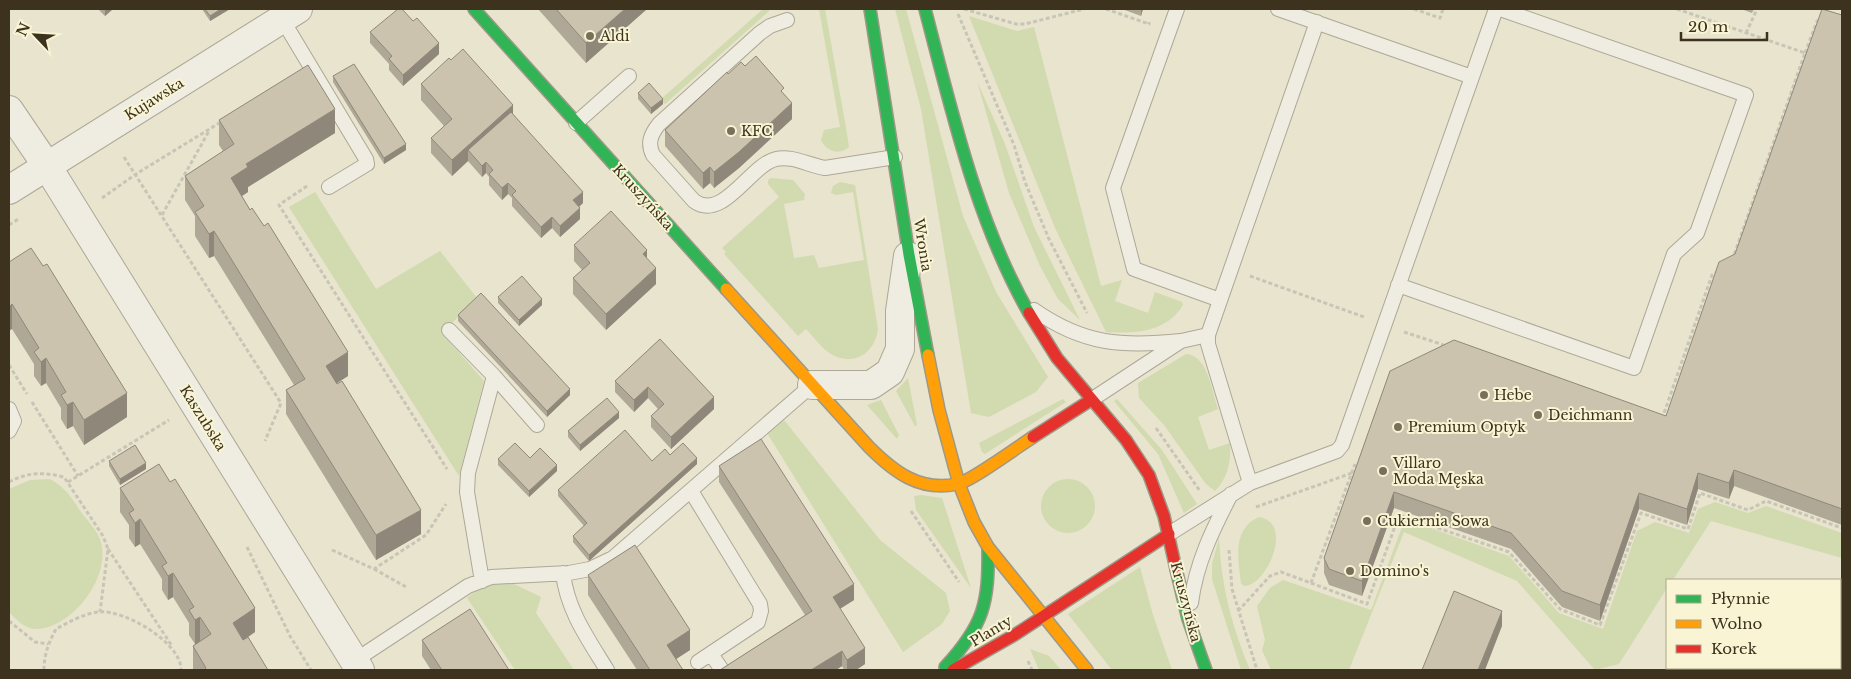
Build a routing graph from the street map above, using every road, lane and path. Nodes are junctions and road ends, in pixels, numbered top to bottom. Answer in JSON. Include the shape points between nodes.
{"nodes":[{"id":1,"x":474,"y":9,"type":"edge"},
{"id":2,"x":870,"y":9,"type":"edge"},
{"id":3,"x":925,"y":9,"type":"edge"},
{"id":4,"x":956,"y":9,"type":"edge"},
{"id":5,"x":964,"y":9,"type":"edge"},
{"id":6,"x":1084,"y":9,"type":"edge"},
{"id":7,"x":1106,"y":9,"type":"edge"},
{"id":8,"x":1177,"y":9,"type":"edge"},
{"id":9,"x":1278,"y":9,"type":"edge"},
{"id":10,"x":1414,"y":9,"type":"edge"},
{"id":11,"x":1443,"y":9,"type":"edge"},
{"id":12,"x":1496,"y":9,"type":"edge"},
{"id":13,"x":1500,"y":9,"type":"edge"},
{"id":14,"x":1757,"y":9,"type":"edge"},
{"id":15,"x":290,"y":14,"type":"edge"},
{"id":16,"x":1151,"y":16,"type":"dead end"},
{"id":17,"x":787,"y":20,"type":"dead end"},
{"id":18,"x":1317,"y":22,"type":"junction"},
{"id":19,"x":1825,"y":24,"type":"edge"},
{"id":20,"x":1746,"y":33,"type":"dead end"},
{"id":21,"x":1805,"y":54,"type":"edge"},
{"id":22,"x":629,"y":76,"type":"dead end"},
{"id":23,"x":1472,"y":77,"type":"junction"},
{"id":24,"x":9,"y":110,"type":"edge"},
{"id":25,"x":226,"y":119,"type":"edge"},
{"id":26,"x":576,"y":123,"type":"junction"},
{"id":27,"x":209,"y":130,"type":"junction"},
{"id":28,"x":124,"y":156,"type":"dead end"},
{"id":29,"x":895,"y":157,"type":"junction"},
{"id":30,"x":47,"y":166,"type":"junction"},
{"id":31,"x":136,"y":174,"type":"junction"},
{"id":32,"x":311,"y":183,"type":"dead end"},
{"id":33,"x":329,"y":187,"type":"dead end"},
{"id":34,"x":9,"y":190,"type":"edge"},
{"id":35,"x":102,"y":198,"type":"dead end"},
{"id":36,"x":23,"y":216,"type":"dead end"},
{"id":37,"x":162,"y":216,"type":"junction"},
{"id":38,"x":9,"y":225,"type":"edge"},
{"id":39,"x":909,"y":255,"type":"junction"},
{"id":40,"x":1231,"y":269,"type":"junction"},
{"id":41,"x":1398,"y":285,"type":"junction"},
{"id":42,"x":1220,"y":300,"type":"junction"},
{"id":43,"x":1022,"y":302,"type":"junction"},
{"id":44,"x":1385,"y":324,"type":"junction"},
{"id":45,"x":449,"y":330,"type":"dead end"},
{"id":46,"x":1405,"y":331,"type":"dead end"},
{"id":47,"x":1208,"y":335,"type":"junction"},
{"id":48,"x":1096,"y":339,"type":"junction"},
{"id":49,"x":1181,"y":341,"type":"junction"},
{"id":50,"x":9,"y":365,"type":"edge"},
{"id":51,"x":494,"y":376,"type":"junction"},
{"id":52,"x":812,"y":384,"type":"junction"},
{"id":53,"x":1091,"y":400,"type":"junction"},
{"id":54,"x":9,"y":409,"type":"edge"},
{"id":55,"x":164,"y":411,"type":"dead end"},
{"id":56,"x":169,"y":420,"type":"junction"},
{"id":57,"x":537,"y":425,"type":"dead end"},
{"id":58,"x":174,"y":428,"type":"dead end"},
{"id":59,"x":9,"y":431,"type":"edge"},
{"id":60,"x":265,"y":441,"type":"dead end"},
{"id":61,"x":447,"y":470,"type":"dead end"},
{"id":62,"x":1352,"y":473,"type":"edge"},
{"id":63,"x":78,"y":476,"type":"junction"},
{"id":64,"x":908,"y":481,"type":"junction"},
{"id":65,"x":9,"y":482,"type":"edge"},
{"id":66,"x":68,"y":482,"type":"junction"},
{"id":67,"x":1250,"y":483,"type":"junction"},
{"id":68,"x":959,"y":484,"type":"junction"},
{"id":69,"x":691,"y":491,"type":"junction"},
{"id":70,"x":1232,"y":493,"type":"junction"},
{"id":71,"x":447,"y":503,"type":"dead end"},
{"id":72,"x":1251,"y":509,"type":"dead end"},
{"id":73,"x":1842,"y":528,"type":"edge"},
{"id":74,"x":1168,"y":534,"type":"junction"},
{"id":75,"x":244,"y":540,"type":"dead end"},
{"id":76,"x":988,"y":547,"type":"junction"},
{"id":77,"x":108,"y":549,"type":"junction"},
{"id":78,"x":332,"y":550,"type":"dead end"},
{"id":79,"x":374,"y":569,"type":"junction"},
{"id":80,"x":563,"y":573,"type":"junction"},
{"id":81,"x":482,"y":580,"type":"junction"},
{"id":82,"x":1311,"y":583,"type":"dead end"},
{"id":83,"x":408,"y":588,"type":"dead end"},
{"id":84,"x":987,"y":601,"type":"junction"},
{"id":85,"x":100,"y":612,"type":"junction"},
{"id":86,"x":1044,"y":615,"type":"junction"},
{"id":87,"x":9,"y":621,"type":"edge"},
{"id":88,"x":1189,"y":621,"type":"junction"},
{"id":89,"x":1016,"y":634,"type":"junction"},
{"id":90,"x":48,"y":644,"type":"junction"},
{"id":91,"x":175,"y":650,"type":"junction"},
{"id":92,"x":711,"y":654,"type":"junction"},
{"id":93,"x":698,"y":662,"type":"dead end"},
{"id":94,"x":357,"y":666,"type":"edge"},
{"id":95,"x":44,"y":670,"type":"edge"},
{"id":96,"x":181,"y":670,"type":"edge"},
{"id":97,"x":311,"y":670,"type":"edge"},
{"id":98,"x":607,"y":670,"type":"edge"},
{"id":99,"x":722,"y":670,"type":"edge"},
{"id":100,"x":942,"y":670,"type":"edge"},
{"id":101,"x":953,"y":670,"type":"edge"},
{"id":102,"x":1032,"y":670,"type":"edge"},
{"id":103,"x":1087,"y":670,"type":"edge"},
{"id":104,"x":1206,"y":670,"type":"edge"}],
"edges":[{"from":1,"to":26,"type":"main road","name":"Kruszyńska"},
{"from":2,"to":29,"type":"main road","name":"Wronia"},
{"from":3,"to":43,"type":"main road","via":[[979,200]]},
{"from":4,"to":48,"type":"path","via":[[1014,145],[1025,182],[1049,239],[1094,327]]},
{"from":5,"to":6,"type":"path","via":[[1016,24]]},
{"from":7,"to":16,"type":"path","via":[[1149,24]]},
{"from":8,"to":42,"type":"lane","via":[[1113,188],[1134,269]]},
{"from":9,"to":18,"type":"lane"},
{"from":10,"to":11,"type":"path","via":[[1440,18]]},
{"from":12,"to":23,"type":"lane"},
{"from":13,"to":41,"type":"lane","via":[[1746,95],[1697,233],[1674,254],[1634,368]]},
{"from":14,"to":20,"type":"path"},
{"from":15,"to":30,"type":"street","name":"Kujawska"},
{"from":15,"to":33,"type":"lane","via":[[366,158],[367,164]]},
{"from":17,"to":29,"type":"lane","via":[[760,33],[659,124],[650,139],[650,150],[694,201],[709,206],[725,199],[766,162],[778,158],[789,158],[814,167]]},
{"from":18,"to":23,"type":"lane"},
{"from":18,"to":40,"type":"lane"},
{"from":19,"to":21,"type":"path","via":[[1817,20]]},
{"from":22,"to":26,"type":"lane"},
{"from":23,"to":41,"type":"lane"},
{"from":24,"to":30,"type":"street","name":"Kaszubska"},
{"from":25,"to":27,"type":"path"},
{"from":26,"to":52,"type":"main road","name":"Kruszyńska"},
{"from":27,"to":31,"type":"path"},
{"from":27,"to":37,"type":"path"},
{"from":28,"to":31,"type":"path"},
{"from":29,"to":39,"type":"main road","name":"Wronia"},
{"from":30,"to":34,"type":"street","name":"Kujawska"},
{"from":30,"to":94,"type":"street","name":"Kaszubska"},
{"from":31,"to":35,"type":"path"},
{"from":31,"to":37,"type":"path"},
{"from":32,"to":61,"type":"path","via":[[279,205]]},
{"from":36,"to":38,"type":"path"},
{"from":37,"to":60,"type":"path","via":[[281,403]]},
{"from":39,"to":52,"type":"street","via":[[900,311],[900,349],[890,372],[871,385]]},
{"from":39,"to":68,"type":"main road","name":"Wronia","via":[[939,410]]},
{"from":40,"to":42,"type":"lane"},
{"from":40,"to":44,"type":"path"},
{"from":41,"to":44,"type":"lane"},
{"from":42,"to":47,"type":"lane"},
{"from":43,"to":48,"type":"lane","via":[[1074,333]]},
{"from":43,"to":53,"type":"main road","via":[[1046,342]]},
{"from":44,"to":46,"type":"path"},
{"from":44,"to":67,"type":"lane","via":[[1337,451]]},
{"from":45,"to":51,"type":"lane"},
{"from":47,"to":49,"type":"lane"},
{"from":47,"to":67,"type":"lane"},
{"from":48,"to":49,"type":"lane","via":[[1111,344],[1145,345]]},
{"from":49,"to":53,"type":"lane"},
{"from":50,"to":63,"type":"path"},
{"from":51,"to":57,"type":"lane"},
{"from":51,"to":81,"type":"lane","via":[[468,473]]},
{"from":52,"to":64,"type":"main road","name":"Kruszyńska","via":[[869,447]]},
{"from":52,"to":69,"type":"lane"},
{"from":53,"to":68,"type":"main road"},
{"from":53,"to":74,"type":"main road","name":"Kruszyńska","via":[[1112,421],[1148,474],[1158,496]]},
{"from":54,"to":59,"type":"lane","via":[[14,421]]},
{"from":55,"to":56,"type":"path"},
{"from":56,"to":58,"type":"path"},
{"from":56,"to":63,"type":"path"},
{"from":62,"to":72,"type":"path"},
{"from":63,"to":66,"type":"path"},
{"from":64,"to":68,"type":"main road","name":"Kruszyńska","via":[[935,486]]},
{"from":64,"to":84,"type":"path","via":[[905,500],[915,518],[961,584],[972,595]]},
{"from":65,"to":66,"type":"path","via":[[23,475],[42,472],[64,477]]},
{"from":66,"to":77,"type":"path"},
{"from":67,"to":70,"type":"lane"},
{"from":68,"to":76,"type":"main road","name":"Wronia"},
{"from":69,"to":80,"type":"lane","via":[[613,558],[590,569]]},
{"from":69,"to":92,"type":"lane","via":[[760,604],[761,611],[758,622]]},
{"from":70,"to":74,"type":"lane"},
{"from":70,"to":88,"type":"lane","via":[[1211,532],[1199,565]]},
{"from":71,"to":79,"type":"path","via":[[426,535]]},
{"from":73,"to":82,"type":"path","via":[[1766,501],[1748,510],[1700,493],[1688,530],[1641,513],[1600,625],[1560,610],[1509,552],[1400,515],[1368,604]]},
{"from":74,"to":86,"type":"main road","name":"Planty"},
{"from":74,"to":88,"type":"main road","name":"Kruszyńska"},
{"from":75,"to":97,"type":"path","via":[[290,636]]},
{"from":76,"to":84,"type":"main road","name":"Planty"},
{"from":76,"to":86,"type":"main road","name":"Wronia"},
{"from":77,"to":85,"type":"path"},
{"from":77,"to":91,"type":"path"},
{"from":78,"to":79,"type":"path"},
{"from":79,"to":83,"type":"path"},
{"from":80,"to":81,"type":"lane"},
{"from":80,"to":98,"type":"lane","via":[[570,608]]},
{"from":81,"to":94,"type":"lane","via":[[468,586]]},
{"from":84,"to":100,"type":"main road","name":"Planty","via":[[975,632]]},
{"from":85,"to":90,"type":"path","via":[[56,629]]},
{"from":85,"to":91,"type":"path","via":[[124,616]]},
{"from":86,"to":89,"type":"main road","name":"Planty"},
{"from":86,"to":103,"type":"main road"},
{"from":87,"to":90,"type":"path","via":[[35,642]]},
{"from":88,"to":104,"type":"main road","name":"Kruszyńska"},
{"from":89,"to":101,"type":"main road","name":"Planty"},
{"from":89,"to":102,"type":"path","via":[[1025,647]]},
{"from":90,"to":95,"type":"path"},
{"from":91,"to":96,"type":"path"},
{"from":92,"to":93,"type":"lane"},
{"from":92,"to":99,"type":"lane"}]}
